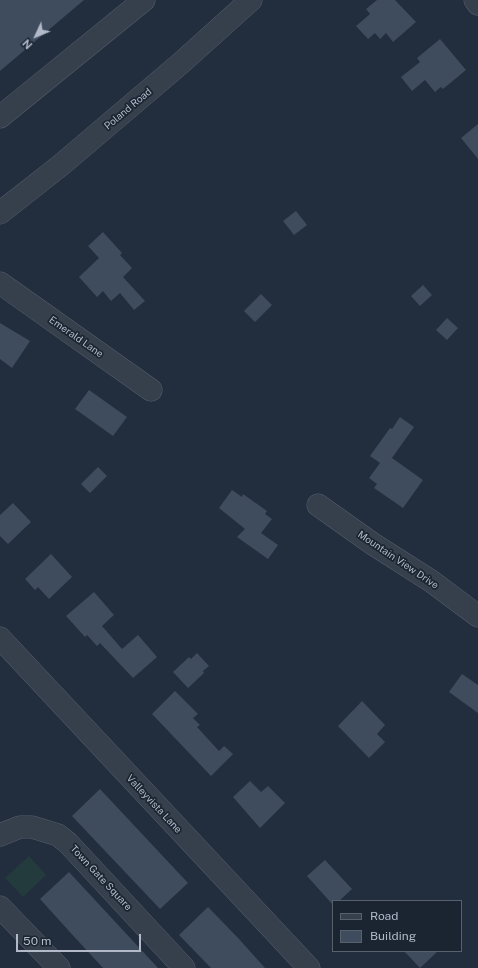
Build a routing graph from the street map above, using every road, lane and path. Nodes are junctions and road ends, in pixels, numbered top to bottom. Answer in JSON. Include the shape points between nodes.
{"nodes":[{"id":1,"x":144,"y":0,"type":"edge"},
{"id":2,"x":251,"y":0,"type":"edge"},
{"id":3,"x":475,"y":0,"type":"edge"},
{"id":4,"x":478,"y":4,"type":"edge"},
{"id":5,"x":0,"y":117,"type":"edge"},
{"id":6,"x":0,"y":212,"type":"edge"},
{"id":7,"x":0,"y":283,"type":"edge"},
{"id":8,"x":151,"y":390,"type":"dead end"},
{"id":9,"x":318,"y":505,"type":"dead end"},
{"id":10,"x":478,"y":616,"type":"edge"},
{"id":11,"x":0,"y":638,"type":"edge"},
{"id":12,"x":0,"y":835,"type":"edge"},
{"id":13,"x":0,"y":907,"type":"edge"},
{"id":14,"x":59,"y":968,"type":"edge"},
{"id":15,"x":184,"y":968,"type":"edge"},
{"id":16,"x":309,"y":968,"type":"edge"}],
"edges":[{"from":1,"to":5,"type":"street"},
{"from":2,"to":6,"type":"street","name":"Poland Road","via":[[67,160]]},
{"from":3,"to":4,"type":"street"},
{"from":7,"to":8,"type":"street","name":"Emerald Lane"},
{"from":9,"to":10,"type":"street","name":"Mountain View Drive"},
{"from":11,"to":16,"type":"street","name":"Valleyvista Lane"},
{"from":12,"to":15,"type":"street","name":"Town Gate Square","via":[[20,827],[32,827],[58,835]]},
{"from":13,"to":14,"type":"street"}]}
